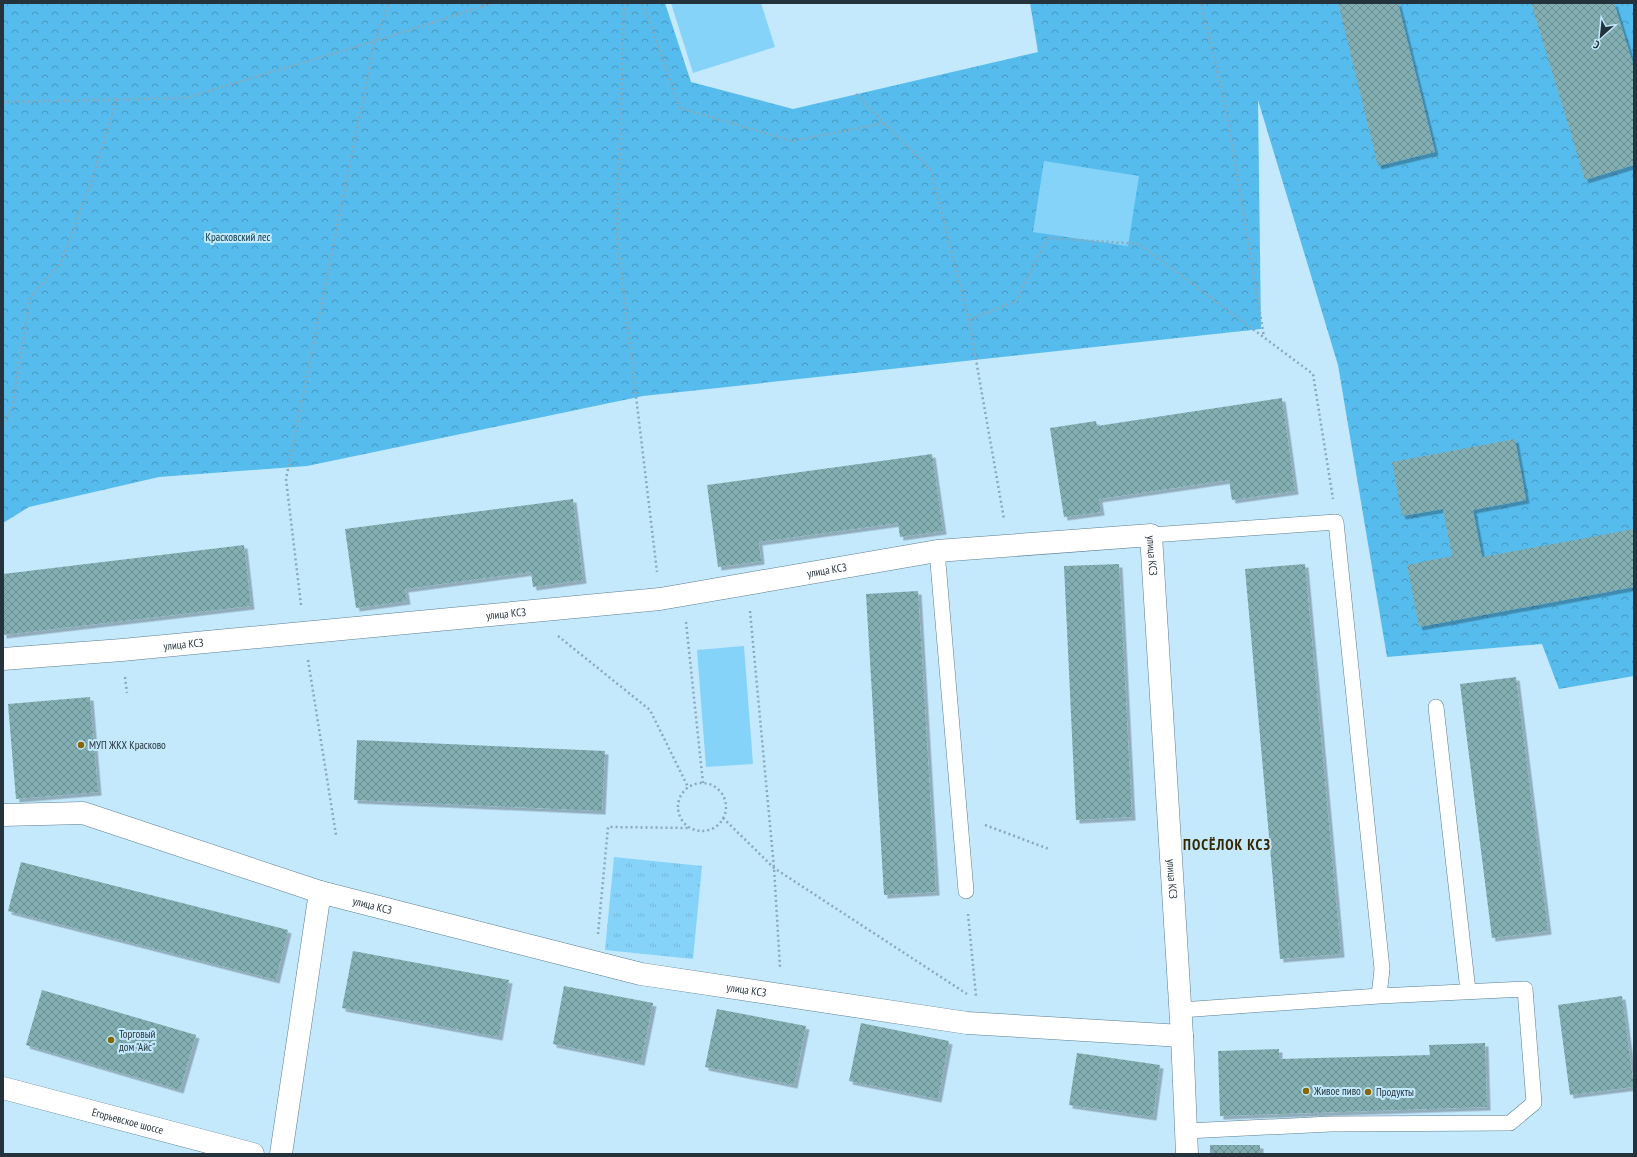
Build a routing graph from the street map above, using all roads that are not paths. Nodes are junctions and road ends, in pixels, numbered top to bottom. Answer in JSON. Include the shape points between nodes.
{"nodes":[{"id":1,"x":1151,"y":535,"type":"junction"},
{"id":2,"x":937,"y":551,"type":"junction"},
{"id":3,"x":3,"y":659,"type":"edge"},
{"id":4,"x":1436,"y":707,"type":"dead end"},
{"id":5,"x":3,"y":814,"type":"edge"},
{"id":6,"x":966,"y":891,"type":"road end"},
{"id":7,"x":320,"y":892,"type":"junction"},
{"id":8,"x":1468,"y":991,"type":"junction"},
{"id":9,"x":1379,"y":996,"type":"junction"},
{"id":10,"x":1181,"y":1010,"type":"junction"},
{"id":11,"x":1182,"y":1036,"type":"junction"},
{"id":12,"x":3,"y":1088,"type":"edge"},
{"id":13,"x":1186,"y":1130,"type":"junction"},
{"id":14,"x":253,"y":1154,"type":"edge"},
{"id":15,"x":281,"y":1154,"type":"edge"},
{"id":16,"x":1187,"y":1154,"type":"edge"}],
"edges":[{"from":1,"to":2,"type":"street","name":"улица КСЗ"},
{"from":1,"to":9,"type":"lane","via":[[1336,522],[1382,969]]},
{"from":1,"to":10,"type":"street","name":"улица КСЗ"},
{"from":2,"to":3,"type":"street","name":"улица КСЗ","via":[[660,599]]},
{"from":2,"to":6,"type":"lane"},
{"from":4,"to":8,"type":"lane"},
{"from":5,"to":7,"type":"street","name":"улица КСЗ","via":[[83,813]]},
{"from":7,"to":11,"type":"street","name":"улица КСЗ","via":[[640,974],[967,1022]]},
{"from":7,"to":15,"type":"street"},
{"from":8,"to":9,"type":"lane"},
{"from":8,"to":13,"type":"lane","via":[[1525,989],[1534,1103],[1510,1123],[1331,1124]]},
{"from":9,"to":10,"type":"lane"},
{"from":10,"to":11,"type":"street","name":"улица КСЗ"},
{"from":11,"to":13,"type":"street","name":"улица КСЗ"},
{"from":12,"to":14,"type":"street","name":"Егорьевское шоссе"},
{"from":13,"to":16,"type":"street","name":"улица КСЗ"}]}
